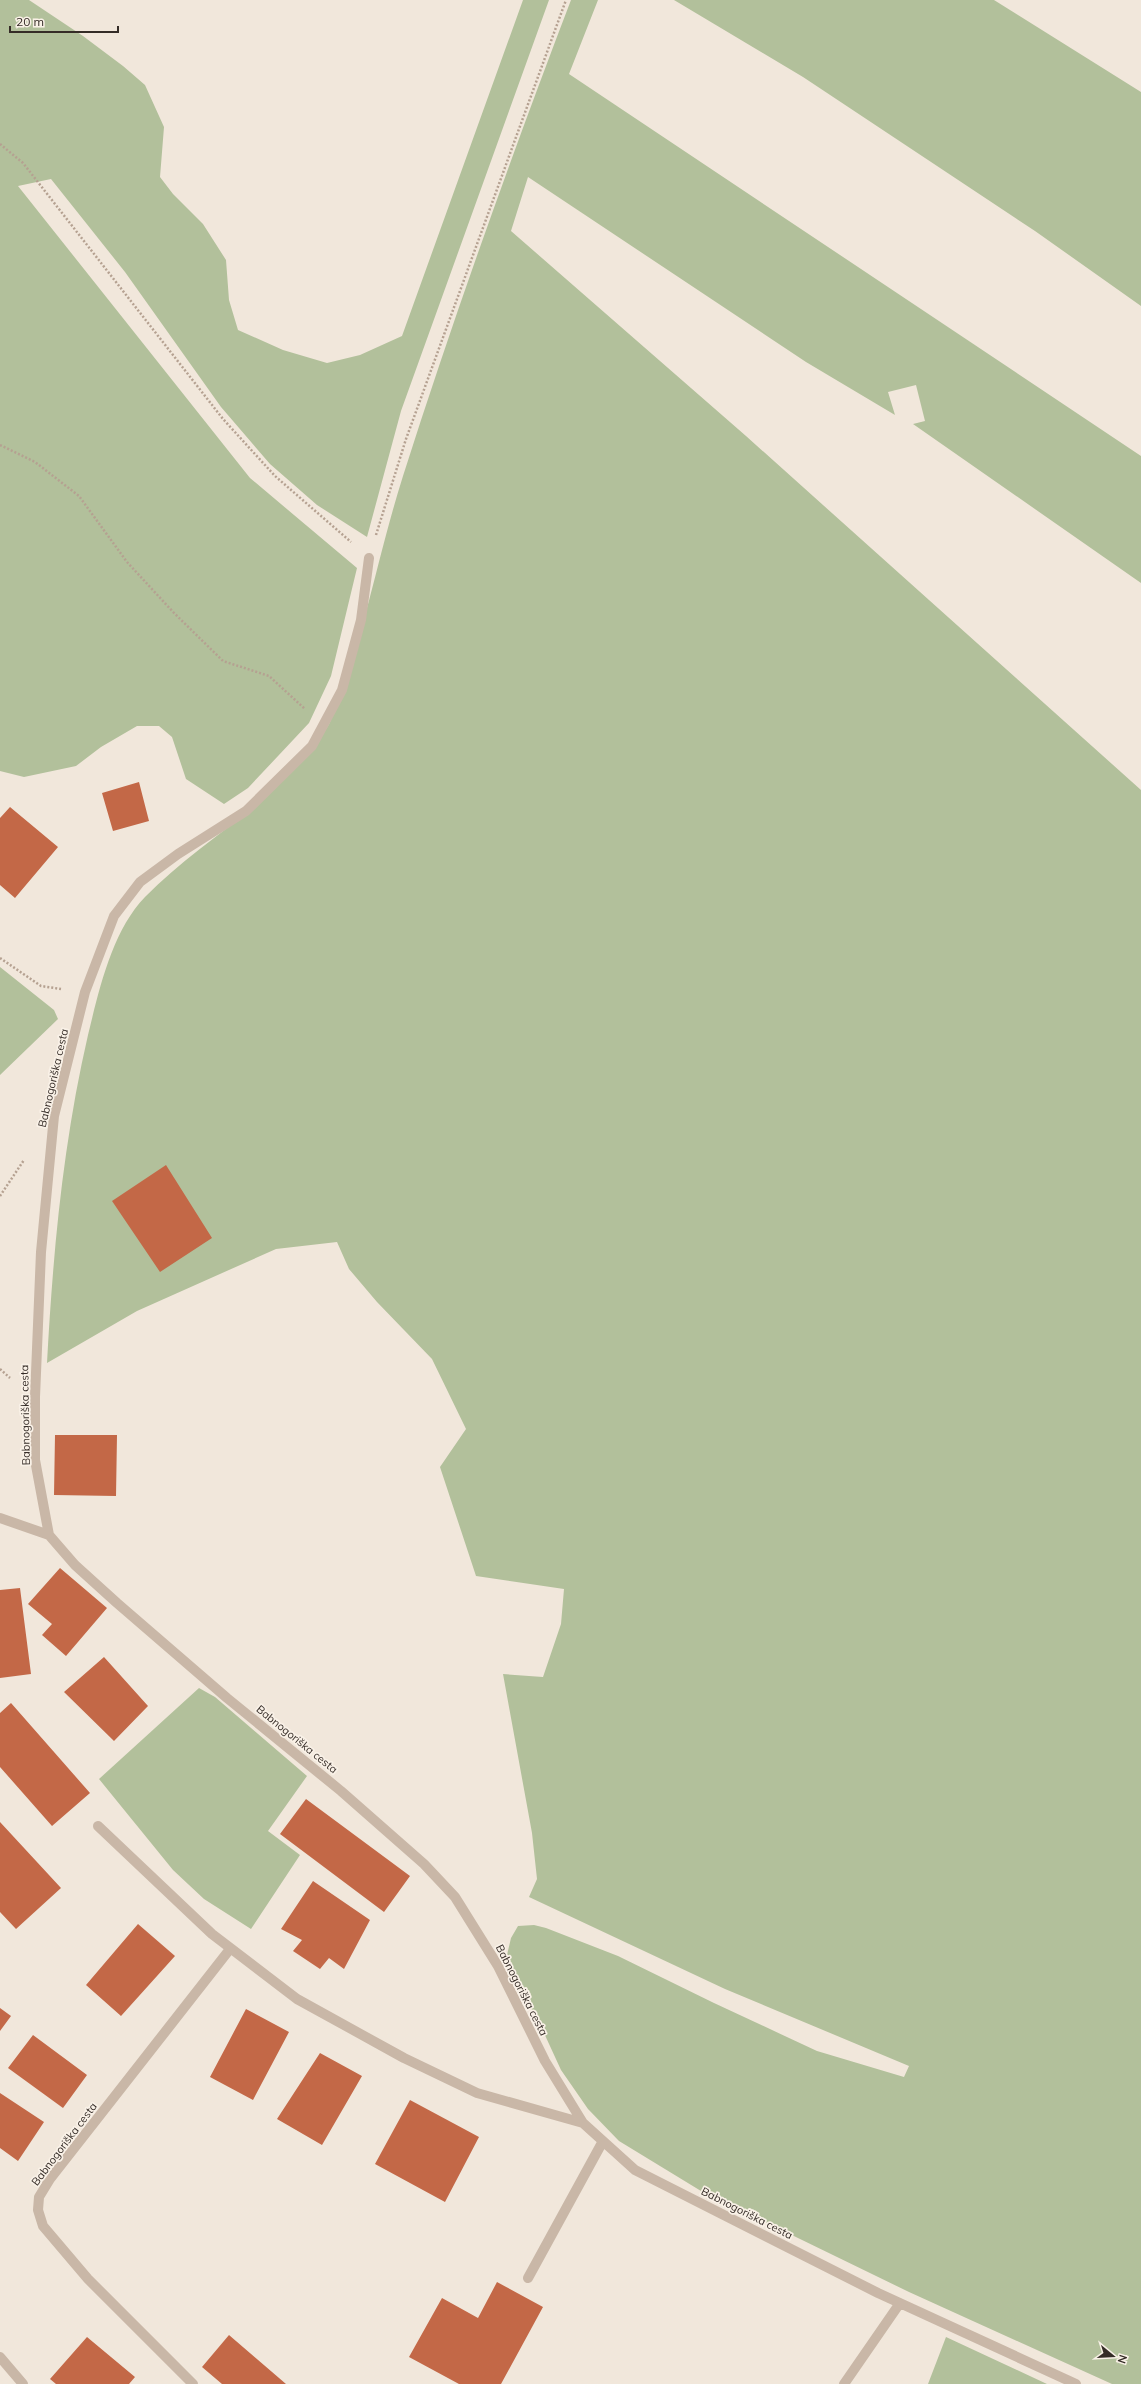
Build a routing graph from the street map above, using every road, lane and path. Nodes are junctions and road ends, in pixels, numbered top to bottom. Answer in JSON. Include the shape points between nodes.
{"nodes":[{"id":1,"x":566,"y":0,"type":"edge"},
{"id":2,"x":0,"y":144,"type":"edge"},
{"id":3,"x":0,"y":445,"type":"edge"},
{"id":4,"x":369,"y":558,"type":"junction"},
{"id":5,"x":324,"y":725,"type":"junction"},
{"id":6,"x":0,"y":958,"type":"edge"},
{"id":7,"x":85,"y":992,"type":"junction"},
{"id":8,"x":0,"y":1518,"type":"edge"},
{"id":9,"x":49,"y":1535,"type":"junction"},
{"id":10,"x":98,"y":1826,"type":"dead end"},
{"id":11,"x":230,"y":1949,"type":"junction"},
{"id":12,"x":583,"y":2123,"type":"junction"},
{"id":13,"x":603,"y":2141,"type":"junction"},
{"id":14,"x":528,"y":2278,"type":"dead end"},
{"id":15,"x":900,"y":2303,"type":"junction"},
{"id":16,"x":0,"y":2358,"type":"edge"},
{"id":17,"x":23,"y":2384,"type":"edge"},
{"id":18,"x":193,"y":2384,"type":"edge"},
{"id":19,"x":844,"y":2384,"type":"edge"},
{"id":20,"x":1076,"y":2384,"type":"edge"}],
"edges":[{"from":1,"to":4,"type":"path","via":[[406,439]]},
{"from":2,"to":4,"type":"path","via":[[23,163],[222,419],[274,476]]},
{"from":3,"to":5,"type":"path","via":[[35,462],[79,496],[127,562],[223,661],[269,676]]},
{"from":4,"to":5,"type":"street","name":"Babnogoriška cesta","via":[[360,627],[342,690]]},
{"from":5,"to":7,"type":"street","name":"Babnogoriška cesta","via":[[312,746],[246,811],[178,854],[140,882],[114,916]]},
{"from":6,"to":7,"type":"path","via":[[42,986]]},
{"from":7,"to":9,"type":"street","name":"Babnogoriška cesta","via":[[54,1116],[41,1252],[35,1397],[36,1460]]},
{"from":8,"to":9,"type":"street"},
{"from":9,"to":12,"type":"street","name":"Babnogoriška cesta","via":[[75,1565],[117,1603],[227,1698],[341,1791],[424,1864],[455,1897],[498,1966],[545,2061]]},
{"from":10,"to":11,"type":"street","via":[[157,1884]]},
{"from":11,"to":12,"type":"street","via":[[297,1999],[404,2058],[477,2093]]},
{"from":11,"to":18,"type":"street","name":"Babnogoriška cesta","via":[[50,2179],[39,2197],[38,2210],[43,2226],[88,2279]]},
{"from":12,"to":13,"type":"street","name":"Babnogoriška cesta"},
{"from":13,"to":14,"type":"street"},
{"from":13,"to":15,"type":"street","name":"Babnogoriška cesta","via":[[635,2170]]},
{"from":15,"to":19,"type":"street"},
{"from":15,"to":20,"type":"street","name":"Babnogoriška cesta"},
{"from":16,"to":17,"type":"street"}]}
